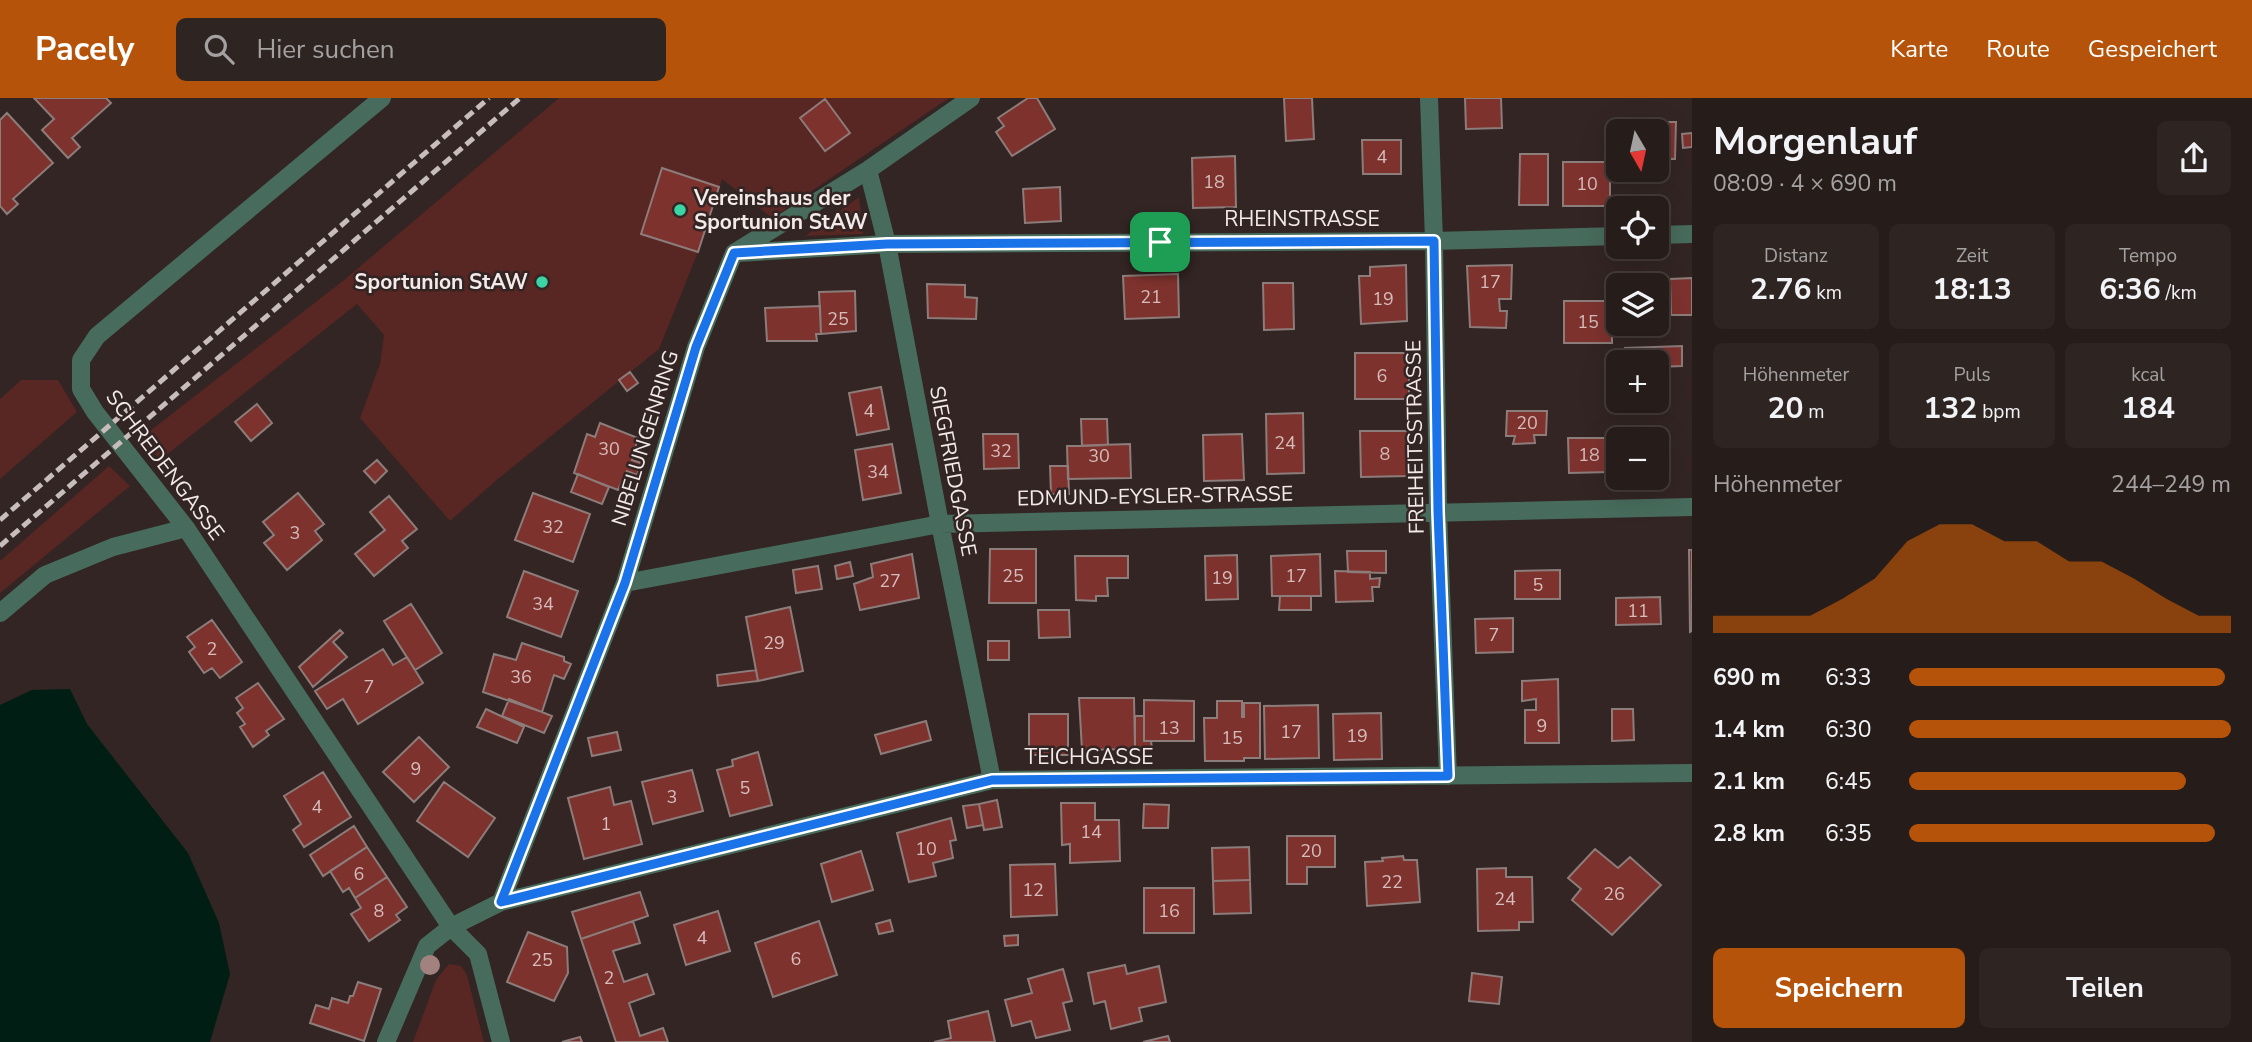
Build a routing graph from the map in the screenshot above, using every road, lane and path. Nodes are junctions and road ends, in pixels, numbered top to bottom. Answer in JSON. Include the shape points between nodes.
{"nodes":[{"id":1,"x":382,"y":98,"type":"edge"},
{"id":2,"x":971,"y":98,"type":"edge"},
{"id":3,"x":1429,"y":98,"type":"edge"},
{"id":4,"x":868,"y":170,"type":"junction"},
{"id":5,"x":1692,"y":234,"type":"edge"},
{"id":6,"x":1669,"y":235,"type":"edge"},
{"id":7,"x":1606,"y":236,"type":"edge"},
{"id":8,"x":1434,"y":241,"type":"junction"},
{"id":9,"x":887,"y":244,"type":"junction"},
{"id":10,"x":734,"y":253,"type":"junction"},
{"id":11,"x":1692,"y":507,"type":"edge"},
{"id":12,"x":1438,"y":511,"type":"junction"},
{"id":13,"x":940,"y":524,"type":"junction"},
{"id":14,"x":186,"y":528,"type":"junction"},
{"id":15,"x":625,"y":583,"type":"junction"},
{"id":16,"x":0,"y":614,"type":"edge"},
{"id":17,"x":1692,"y":773,"type":"edge"},
{"id":18,"x":1448,"y":776,"type":"junction"},
{"id":19,"x":992,"y":780,"type":"junction"},
{"id":20,"x":501,"y":902,"type":"junction"},
{"id":21,"x":451,"y":927,"type":"junction"},
{"id":22,"x":386,"y":1042,"type":"edge"},
{"id":23,"x":501,"y":1042,"type":"edge"}],
"edges":[{"from":1,"to":14,"type":"street","name":"SCHREDENGASSE","via":[[97,336],[80,360],[81,389],[95,412]]},
{"from":2,"to":4,"type":"street"},
{"from":3,"to":8,"type":"street","name":"FREIHEITSSTRASSE"},
{"from":4,"to":9,"type":"street","name":"SIEGFRIEDGASSE"},
{"from":4,"to":10,"type":"street"},
{"from":5,"to":6,"type":"street"},
{"from":7,"to":8,"type":"street","name":"RHEINSTRASSE"},
{"from":8,"to":9,"type":"street","name":"RHEINSTRASSE"},
{"from":8,"to":12,"type":"street","name":"FREIHEITSSTRASSE"},
{"from":9,"to":10,"type":"street","name":"RHEINSTRASSE"},
{"from":9,"to":13,"type":"street","name":"SIEGFRIEDGASSE"},
{"from":10,"to":15,"type":"street","name":"NIBELUNGENRING","via":[[696,347]]},
{"from":11,"to":12,"type":"street","name":"EDMUND-EYSLER-STRASSE"},
{"from":12,"to":13,"type":"street","name":"EDMUND-EYSLER-STRASSE"},
{"from":12,"to":18,"type":"street","name":"FREIHEITSSTRASSE"},
{"from":13,"to":15,"type":"street","name":"EDMUND-EYSLER-STRASSE"},
{"from":13,"to":19,"type":"street","name":"SIEGFRIEDGASSE"},
{"from":14,"to":16,"type":"street","via":[[113,547],[45,575]]},
{"from":14,"to":21,"type":"street","name":"SCHREDENGASSE"},
{"from":15,"to":20,"type":"street","name":"NIBELUNGENRING"},
{"from":17,"to":18,"type":"street","name":"TEICHGASSE"},
{"from":18,"to":19,"type":"street","name":"TEICHGASSE"},
{"from":19,"to":20,"type":"street","name":"TEICHGASSE"},
{"from":20,"to":21,"type":"street"},
{"from":21,"to":22,"type":"street","via":[[428,946]]},
{"from":21,"to":23,"type":"street","via":[[478,954]]}]}
